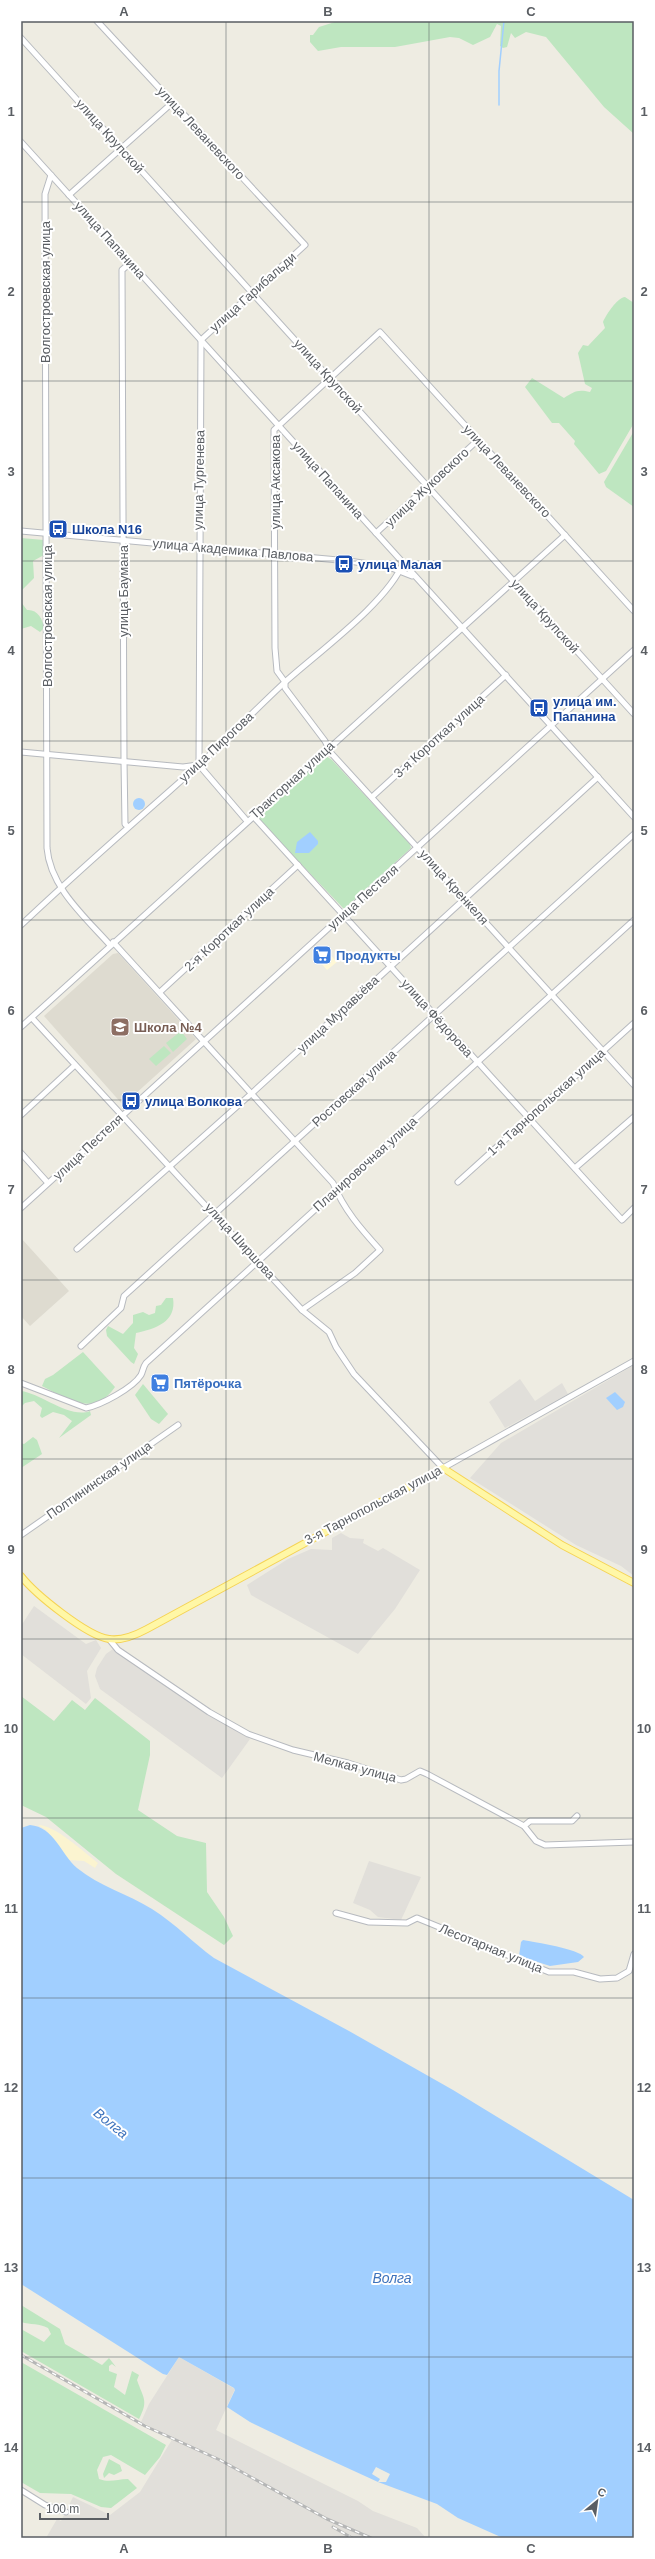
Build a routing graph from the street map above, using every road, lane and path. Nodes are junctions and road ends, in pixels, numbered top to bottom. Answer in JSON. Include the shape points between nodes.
{"nodes":[{"id":1,"x":97,"y":21,"type":"edge"},
{"id":2,"x":21,"y":38,"type":"edge"},
{"id":3,"x":172,"y":103,"type":"junction"},
{"id":4,"x":21,"y":142,"type":"edge"},
{"id":5,"x":121,"y":148,"type":"junction"},
{"id":6,"x":51,"y":175,"type":"junction"},
{"id":7,"x":69,"y":195,"type":"junction"},
{"id":8,"x":305,"y":245,"type":"joint"},
{"id":9,"x":130,"y":263,"type":"junction"},
{"id":10,"x":252,"y":293,"type":"junction"},
{"id":11,"x":201,"y":340,"type":"junction"},
{"id":12,"x":329,"y":378,"type":"junction"},
{"id":13,"x":278,"y":425,"type":"junction"},
{"id":14,"x":478,"y":440,"type":"junction"},
{"id":15,"x":429,"y":485,"type":"junction"},
{"id":16,"x":21,"y":530,"type":"edge"},
{"id":17,"x":47,"y":533,"type":"junction"},
{"id":18,"x":376,"y":533,"type":"junction"},
{"id":19,"x":565,"y":535,"type":"junction"},
{"id":20,"x":122,"y":540,"type":"junction"},
{"id":21,"x":199,"y":546,"type":"junction"},
{"id":22,"x":275,"y":554,"type":"junction"},
{"id":23,"x":403,"y":563,"type":"junction"},
{"id":24,"x":400,"y":570,"type":"junction"},
{"id":25,"x":419,"y":580,"type":"junction"},
{"id":26,"x":513,"y":581,"type":"junction"},
{"id":27,"x":634,"y":611,"type":"edge"},
{"id":28,"x":462,"y":626,"type":"junction"},
{"id":29,"x":634,"y":650,"type":"edge"},
{"id":30,"x":506,"y":675,"type":"junction"},
{"id":31,"x":602,"y":679,"type":"junction"},
{"id":32,"x":284,"y":682,"type":"junction"},
{"id":33,"x":634,"y":714,"type":"edge"},
{"id":34,"x":552,"y":725,"type":"junction"},
{"id":35,"x":328,"y":747,"type":"junction"},
{"id":36,"x":21,"y":752,"type":"edge"},
{"id":37,"x":48,"y":754,"type":"junction"},
{"id":38,"x":124,"y":761,"type":"junction"},
{"id":39,"x":199,"y":765,"type":"junction"},
{"id":40,"x":598,"y":777,"type":"junction"},
{"id":41,"x":372,"y":797,"type":"junction"},
{"id":42,"x":253,"y":816,"type":"junction"},
{"id":43,"x":634,"y":817,"type":"edge"},
{"id":44,"x":247,"y":821,"type":"junction"},
{"id":45,"x":127,"y":826,"type":"junction"},
{"id":46,"x":634,"y":834,"type":"edge"},
{"id":47,"x":418,"y":848,"type":"junction"},
{"id":48,"x":298,"y":865,"type":"junction"},
{"id":49,"x":61,"y":887,"type":"junction"},
{"id":50,"x":463,"y":899,"type":"junction"},
{"id":51,"x":344,"y":915,"type":"junction"},
{"id":52,"x":634,"y":920,"type":"edge"},
{"id":53,"x":21,"y":925,"type":"edge"},
{"id":54,"x":112,"y":944,"type":"junction"},
{"id":55,"x":508,"y":947,"type":"junction"},
{"id":56,"x":390,"y":966,"type":"junction"},
{"id":57,"x":160,"y":992,"type":"junction"},
{"id":58,"x":552,"y":995,"type":"junction"},
{"id":59,"x":434,"y":1014,"type":"junction"},
{"id":60,"x":32,"y":1018,"type":"junction"},
{"id":61,"x":634,"y":1023,"type":"edge"},
{"id":62,"x":21,"y":1027,"type":"edge"},
{"id":63,"x":204,"y":1041,"type":"junction"},
{"id":64,"x":603,"y":1051,"type":"junction"},
{"id":65,"x":478,"y":1062,"type":"junction"},
{"id":66,"x":75,"y":1065,"type":"junction"},
{"id":67,"x":634,"y":1085,"type":"edge"},
{"id":68,"x":251,"y":1094,"type":"junction"},
{"id":69,"x":123,"y":1114,"type":"junction"},
{"id":70,"x":21,"y":1115,"type":"edge"},
{"id":71,"x":634,"y":1117,"type":"edge"},
{"id":72,"x":528,"y":1118,"type":"junction"},
{"id":73,"x":295,"y":1141,"type":"junction"},
{"id":74,"x":21,"y":1153,"type":"edge"},
{"id":75,"x":170,"y":1165,"type":"junction"},
{"id":76,"x":574,"y":1168,"type":"junction"},
{"id":77,"x":458,"y":1182,"type":"dead end"},
{"id":78,"x":48,"y":1183,"type":"junction"},
{"id":79,"x":336,"y":1190,"type":"junction"},
{"id":80,"x":21,"y":1208,"type":"edge"},
{"id":81,"x":634,"y":1208,"type":"edge"},
{"id":82,"x":215,"y":1213,"type":"junction"},
{"id":83,"x":77,"y":1249,"type":"dead end"},
{"id":84,"x":258,"y":1262,"type":"junction"},
{"id":85,"x":302,"y":1310,"type":"junction"},
{"id":86,"x":81,"y":1346,"type":"dead end"},
{"id":87,"x":634,"y":1361,"type":"edge"},
{"id":88,"x":21,"y":1383,"type":"edge"},
{"id":89,"x":178,"y":1425,"type":"dead end"},
{"id":90,"x":443,"y":1468,"type":"junction"},
{"id":91,"x":21,"y":1534,"type":"edge"},
{"id":92,"x":21,"y":1576,"type":"edge"},
{"id":93,"x":634,"y":1583,"type":"edge"},
{"id":94,"x":109,"y":1639,"type":"junction"},
{"id":95,"x":577,"y":1816,"type":"dead end"},
{"id":96,"x":524,"y":1826,"type":"junction"},
{"id":97,"x":634,"y":1842,"type":"edge"},
{"id":98,"x":336,"y":1912,"type":"dead end"},
{"id":99,"x":634,"y":1954,"type":"edge"},
{"id":100,"x":21,"y":2490,"type":"edge"},
{"id":101,"x":66,"y":2512,"type":"dead end"}],
"edges":[{"from":1,"to":3,"type":"street","name":"улица Леваневского"},
{"from":2,"to":5,"type":"street","name":"улица Крупской"},
{"from":3,"to":5,"type":"street"},
{"from":3,"to":8,"type":"street","name":"улица Леваневского"},
{"from":4,"to":6,"type":"street","name":"улица Папанина"},
{"from":5,"to":7,"type":"street"},
{"from":5,"to":10,"type":"street","name":"улица Крупской"},
{"from":6,"to":7,"type":"street","name":"улица Папанина"},
{"from":6,"to":17,"type":"street","name":"Волгостроевская улица","via":[[45,194]]},
{"from":7,"to":9,"type":"street","name":"улица Папанина"},
{"from":8,"to":10,"type":"street","name":"улица Гарибальди"},
{"from":9,"to":11,"type":"street","name":"улица Папанина"},
{"from":9,"to":20,"type":"street","name":"улица Баумана","via":[[122,270]]},
{"from":10,"to":11,"type":"street","name":"улица Гарибальди"},
{"from":10,"to":12,"type":"street","name":"улица Крупской"},
{"from":11,"to":13,"type":"street","name":"улица Папанина"},
{"from":11,"to":21,"type":"street","name":"улица Тургенева"},
{"from":12,"to":13,"type":"street"},
{"from":12,"to":14,"type":"street","name":"улица Леваневского","via":[[380,332]]},
{"from":12,"to":15,"type":"street","name":"улица Крупской"},
{"from":13,"to":18,"type":"street","name":"улица Папанина"},
{"from":13,"to":22,"type":"street","name":"улица Аксакова","via":[[274,430]]},
{"from":14,"to":15,"type":"street","name":"улица Жуковского"},
{"from":14,"to":19,"type":"street","name":"улица Леваневского"},
{"from":15,"to":18,"type":"street","name":"улица Жуковского"},
{"from":15,"to":26,"type":"street","name":"улица Крупской"},
{"from":16,"to":17,"type":"street","name":"улица Академика Павлова"},
{"from":17,"to":20,"type":"street","name":"улица Академика Павлова"},
{"from":17,"to":37,"type":"street","name":"Волгостроевская улица"},
{"from":18,"to":23,"type":"street","name":"улица Папанина"},
{"from":19,"to":26,"type":"street","name":"Тракторная улица"},
{"from":19,"to":27,"type":"street","name":"улица Леваневского"},
{"from":20,"to":21,"type":"street","name":"улица Академика Павлова"},
{"from":20,"to":38,"type":"street","name":"улица Баумана"},
{"from":21,"to":22,"type":"street","name":"улица Академика Павлова"},
{"from":21,"to":39,"type":"street","name":"улица Тургенева"},
{"from":22,"to":24,"type":"street","name":"улица Академика Павлова","via":[[354,559]]},
{"from":22,"to":32,"type":"street","name":"улица Аксакова","via":[[275,648],[277,671]]},
{"from":23,"to":24,"type":"street","name":"улица Пирогова"},
{"from":23,"to":25,"type":"street","name":"улица Папанина"},
{"from":24,"to":25,"type":"street","name":"улица Академика Павлова"},
{"from":24,"to":32,"type":"street","name":"улица Пирогова","via":[[367,611]]},
{"from":25,"to":28,"type":"street","name":"улица Папанина"},
{"from":26,"to":28,"type":"street","name":"Тракторная улица"},
{"from":26,"to":31,"type":"street","name":"улица Крупской"},
{"from":28,"to":30,"type":"street","name":"улица Папанина"},
{"from":28,"to":35,"type":"street","name":"Тракторная улица"},
{"from":29,"to":31,"type":"street","name":"улица Пестеля"},
{"from":30,"to":34,"type":"street","name":"улица Папанина"},
{"from":30,"to":41,"type":"street","name":"3-я Короткая улица"},
{"from":31,"to":33,"type":"street","name":"улица Крупской"},
{"from":31,"to":34,"type":"street","name":"улица Пестеля"},
{"from":32,"to":35,"type":"street","name":"улица Кренкеля","via":[[285,688]]},
{"from":32,"to":39,"type":"street","name":"улица Пирогова"},
{"from":34,"to":40,"type":"street","name":"улица Папанина"},
{"from":34,"to":47,"type":"street","name":"улица Пестеля"},
{"from":35,"to":41,"type":"street","name":"улица Кренкеля"},
{"from":35,"to":42,"type":"street","name":"Тракторная улица"},
{"from":36,"to":37,"type":"street"},
{"from":37,"to":38,"type":"street"},
{"from":37,"to":49,"type":"street","name":"Волгостроевская улица","via":[[48,855],[50,869]]},
{"from":38,"to":39,"type":"street","via":[[183,767]]},
{"from":38,"to":45,"type":"street","name":"улица Баумана"},
{"from":39,"to":44,"type":"street"},
{"from":39,"to":45,"type":"street","name":"улица Пирогова"},
{"from":40,"to":43,"type":"street","name":"улица Папанина"},
{"from":40,"to":50,"type":"street","name":"улица Муравьёва"},
{"from":41,"to":47,"type":"street","name":"улица Кренкеля"},
{"from":42,"to":44,"type":"street","name":"Тракторная улица"},
{"from":42,"to":48,"type":"street","name":"улица Фёдорова"},
{"from":44,"to":54,"type":"street","name":"Тракторная улица"},
{"from":45,"to":49,"type":"street","name":"улица Пирогова"},
{"from":46,"to":55,"type":"street","name":"Ростовская улица"},
{"from":47,"to":50,"type":"street","name":"улица Кренкеля"},
{"from":47,"to":51,"type":"street","name":"улица Пестеля"},
{"from":48,"to":51,"type":"street","name":"улица Фёдорова"},
{"from":48,"to":57,"type":"street","name":"2-я Короткая улица"},
{"from":49,"to":53,"type":"street","name":"улица Пирогова"},
{"from":49,"to":54,"type":"street"},
{"from":50,"to":55,"type":"street","name":"улица Кренкеля"},
{"from":50,"to":56,"type":"street","name":"улица Муравьёва"},
{"from":51,"to":56,"type":"street","name":"улица Фёдорова"},
{"from":51,"to":63,"type":"street","name":"улица Пестеля"},
{"from":52,"to":58,"type":"street","name":"Планировочная улица"},
{"from":54,"to":57,"type":"street"},
{"from":54,"to":60,"type":"street","name":"Тракторная улица"},
{"from":55,"to":58,"type":"street","name":"улица Кренкеля"},
{"from":55,"to":59,"type":"street","name":"Ростовская улица"},
{"from":56,"to":59,"type":"street","name":"улица Фёдорова"},
{"from":56,"to":68,"type":"street","name":"улица Муравьёва"},
{"from":57,"to":63,"type":"street"},
{"from":58,"to":64,"type":"street","name":"улица Кренкеля"},
{"from":58,"to":65,"type":"street","name":"Планировочная улица"},
{"from":59,"to":65,"type":"street","name":"улица Фёдорова"},
{"from":59,"to":73,"type":"street","name":"Ростовская улица"},
{"from":60,"to":62,"type":"street","name":"Тракторная улица"},
{"from":60,"to":66,"type":"street","name":"улица Ширшова"},
{"from":61,"to":64,"type":"street","name":"1-я Тарнопольская улица"},
{"from":63,"to":68,"type":"street"},
{"from":63,"to":69,"type":"street","name":"улица Пестеля"},
{"from":64,"to":67,"type":"street","name":"улица Кренкеля"},
{"from":64,"to":72,"type":"street","name":"1-я Тарнопольская улица"},
{"from":65,"to":72,"type":"street","name":"улица Фёдорова"},
{"from":65,"to":79,"type":"street","name":"Планировочная улица"},
{"from":66,"to":69,"type":"street","name":"улица Ширшова"},
{"from":66,"to":70,"type":"street"},
{"from":68,"to":73,"type":"street"},
{"from":68,"to":75,"type":"street","name":"улица Муравьёва"},
{"from":69,"to":75,"type":"street","name":"улица Ширшова"},
{"from":69,"to":78,"type":"street","name":"улица Пестеля"},
{"from":71,"to":76,"type":"street"},
{"from":72,"to":76,"type":"street","name":"улица Фёдорова"},
{"from":72,"to":77,"type":"street","name":"1-я Тарнопольская улица"},
{"from":73,"to":79,"type":"street","via":[[333,1183]]},
{"from":73,"to":82,"type":"street","name":"Ростовская улица"},
{"from":74,"to":78,"type":"street"},
{"from":75,"to":82,"type":"street","name":"улица Ширшова"},
{"from":75,"to":83,"type":"street","name":"улица Муравьёва"},
{"from":76,"to":81,"type":"street","name":"улица Фёдорова","via":[[622,1220]]},
{"from":78,"to":80,"type":"street","name":"улица Пестеля"},
{"from":79,"to":84,"type":"street","name":"Планировочная улица"},
{"from":79,"to":85,"type":"street","via":[[353,1220],[380,1250],[355,1273]]},
{"from":82,"to":84,"type":"street","name":"улица Ширшова"},
{"from":82,"to":86,"type":"street","name":"Ростовская улица","via":[[124,1296],[120,1308]]},
{"from":84,"to":85,"type":"street","name":"улица Ширшова"},
{"from":84,"to":88,"type":"street","name":"Планировочная улица","via":[[146,1364],[140,1375],[122,1391],[97,1406],[76,1406]]},
{"from":85,"to":90,"type":"street","name":"улица Ширшова","via":[[329,1332],[354,1374]]},
{"from":87,"to":90,"type":"street","name":"3-я Тарнопольская улица"},
{"from":89,"to":91,"type":"street","name":"Полтининская улица"},
{"from":90,"to":93,"type":"main road","via":[[562,1545]]},
{"from":90,"to":94,"type":"main road","name":"3-я Тарнопольская улица","via":[[140,1633],[126,1638]]},
{"from":92,"to":94,"type":"main road","via":[[47,1602],[90,1631]]},
{"from":94,"to":96,"type":"street","name":"Мелкая улица","via":[[118,1650],[209,1712],[248,1734],[293,1750],[348,1763],[401,1780],[420,1772]]},
{"from":95,"to":96,"type":"street","via":[[572,1821],[530,1822]]},
{"from":96,"to":97,"type":"street","name":"Мелкая улица","via":[[536,1841],[545,1845]]},
{"from":98,"to":99,"type":"street","name":"Лесотарная улица","via":[[369,1922],[407,1923],[417,1918],[549,1972],[574,1972],[610,1980],[624,1976],[629,1971]]},
{"from":100,"to":101,"type":"street","via":[[45,2504]]}]}
